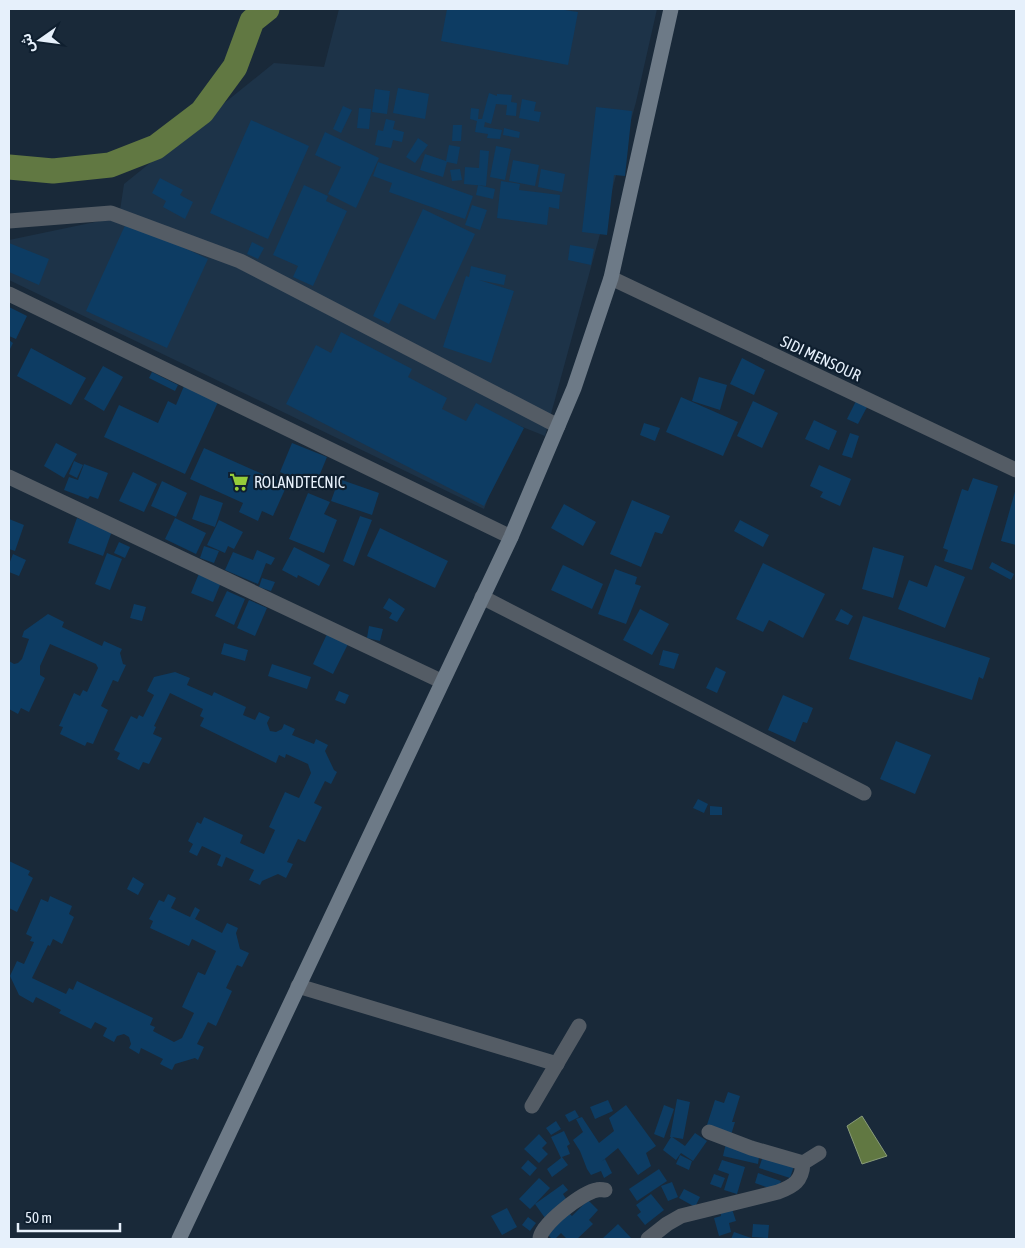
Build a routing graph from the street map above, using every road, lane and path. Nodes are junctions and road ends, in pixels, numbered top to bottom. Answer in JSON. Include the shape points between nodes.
{"nodes":[{"id":1,"x":671,"y":9,"type":"edge"},
{"id":2,"x":9,"y":221,"type":"edge"},
{"id":3,"x":611,"y":278,"type":"junction"},
{"id":4,"x":9,"y":294,"type":"edge"},
{"id":5,"x":558,"y":426,"type":"junction"},
{"id":6,"x":1016,"y":470,"type":"edge"},
{"id":7,"x":9,"y":477,"type":"edge"},
{"id":8,"x":510,"y":537,"type":"junction"},
{"id":9,"x":482,"y":597,"type":"junction"},
{"id":10,"x":441,"y":682,"type":"junction"},
{"id":11,"x":864,"y":793,"type":"dead end"},
{"id":12,"x":298,"y":986,"type":"junction"},
{"id":13,"x":579,"y":1026,"type":"dead end"},
{"id":14,"x":557,"y":1064,"type":"junction"},
{"id":15,"x":532,"y":1106,"type":"dead end"},
{"id":16,"x":709,"y":1132,"type":"dead end"},
{"id":17,"x":819,"y":1153,"type":"dead end"},
{"id":18,"x":803,"y":1163,"type":"junction"},
{"id":19,"x":605,"y":1190,"type":"dead end"},
{"id":20,"x":179,"y":1239,"type":"edge"},
{"id":21,"x":540,"y":1239,"type":"edge"},
{"id":22,"x":648,"y":1239,"type":"edge"}],
"edges":[{"from":1,"to":3,"type":"main road"},
{"from":2,"to":5,"type":"street","via":[[111,212],[240,261]]},
{"from":3,"to":5,"type":"main road"},
{"from":3,"to":6,"type":"street","name":"SIDI MENSOUR"},
{"from":4,"to":8,"type":"street"},
{"from":5,"to":8,"type":"main road"},
{"from":7,"to":10,"type":"street"},
{"from":8,"to":9,"type":"main road"},
{"from":9,"to":10,"type":"main road"},
{"from":9,"to":11,"type":"street"},
{"from":10,"to":12,"type":"main road"},
{"from":12,"to":14,"type":"street"},
{"from":12,"to":20,"type":"main road"},
{"from":13,"to":14,"type":"street"},
{"from":14,"to":15,"type":"street"},
{"from":16,"to":18,"type":"street"},
{"from":17,"to":18,"type":"street"},
{"from":18,"to":22,"type":"street","via":[[797,1182],[790,1188],[681,1216]]},
{"from":19,"to":21,"type":"street","via":[[594,1190],[572,1202],[550,1223]]}]}
